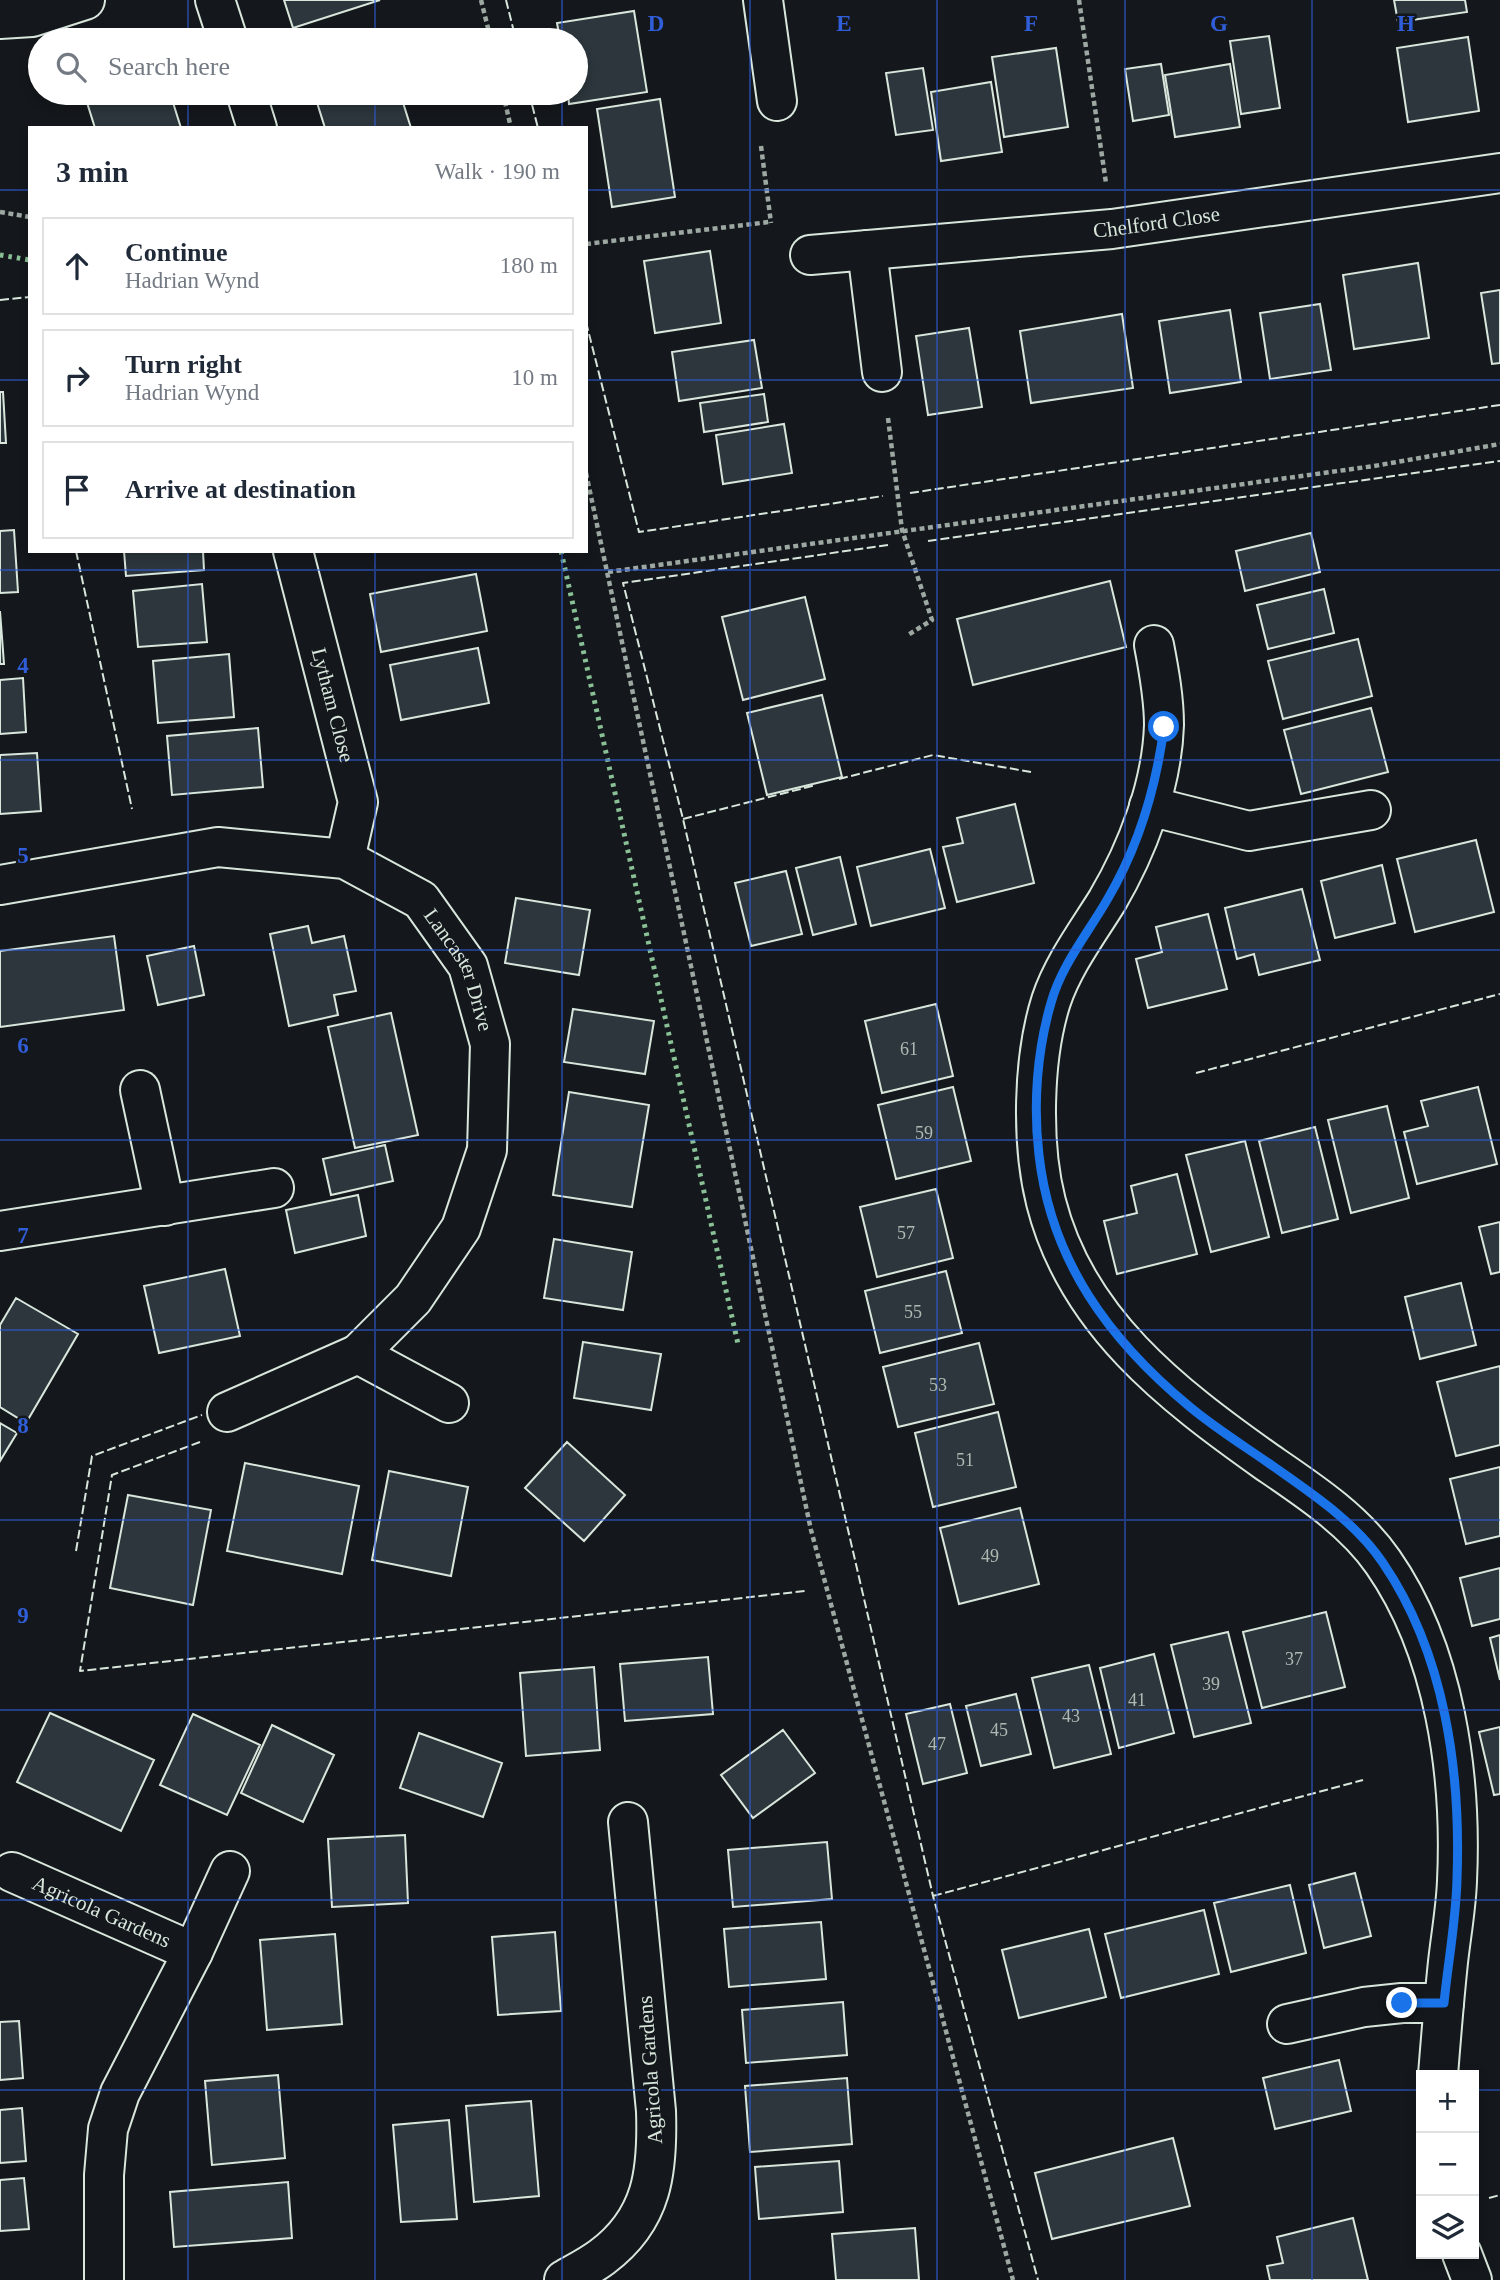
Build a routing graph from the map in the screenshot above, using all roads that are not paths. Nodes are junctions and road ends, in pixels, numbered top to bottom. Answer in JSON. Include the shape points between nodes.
{"nodes":[{"id":1,"x":85,"y":0,"type":"edge"},
{"id":2,"x":215,"y":0,"type":"edge"},
{"id":3,"x":762,"y":0,"type":"edge"},
{"id":4,"x":0,"y":19,"type":"edge"},
{"id":5,"x":224,"y":28,"type":"edge"},
{"id":6,"x":777,"y":101,"type":"road end"},
{"id":7,"x":250,"y":105,"type":"edge"},
{"id":8,"x":256,"y":126,"type":"edge"},
{"id":9,"x":1500,"y":173,"type":"edge"},
{"id":10,"x":867,"y":250,"type":"junction"},
{"id":11,"x":810,"y":255,"type":"road end"},
{"id":12,"x":882,"y":372,"type":"road end"},
{"id":13,"x":294,"y":553,"type":"edge"},
{"id":14,"x":1154,"y":645,"type":"dead end"},
{"id":15,"x":1149,"y":806,"type":"junction"},
{"id":16,"x":1371,"y":810,"type":"dead end"},
{"id":17,"x":345,"y":859,"type":"junction"},
{"id":18,"x":0,"y":885,"type":"edge"},
{"id":19,"x":140,"y":1090,"type":"dead end"},
{"id":20,"x":274,"y":1188,"type":"dead end"},
{"id":21,"x":165,"y":1206,"type":"junction"},
{"id":22,"x":0,"y":1231,"type":"edge"},
{"id":23,"x":358,"y":1354,"type":"junction"},
{"id":24,"x":449,"y":1403,"type":"dead end"},
{"id":25,"x":227,"y":1412,"type":"dead end"},
{"id":26,"x":628,"y":1822,"type":"dead end"},
{"id":27,"x":230,"y":1871,"type":"dead end"},
{"id":28,"x":12,"y":1872,"type":"dead end"},
{"id":29,"x":192,"y":1952,"type":"junction"},
{"id":30,"x":1444,"y":2003,"type":"junction"},
{"id":31,"x":1287,"y":2024,"type":"dead end"},
{"id":32,"x":1438,"y":2070,"type":"edge"},
{"id":33,"x":1464,"y":2259,"type":"edge"},
{"id":34,"x":104,"y":2280,"type":"edge"},
{"id":35,"x":564,"y":2280,"type":"edge"},
{"id":36,"x":1472,"y":2280,"type":"edge"}],
"edges":[{"from":1,"to":4,"type":"street","via":[[32,17]]},
{"from":2,"to":5,"type":"street"},
{"from":3,"to":6,"type":"street"},
{"from":7,"to":8,"type":"street"},
{"from":9,"to":10,"type":"street","name":"Chelford Close","via":[[1112,229]]},
{"from":10,"to":11,"type":"street","name":"Chelford Close"},
{"from":10,"to":12,"type":"street"},
{"from":13,"to":17,"type":"street","name":"Lytham Close","via":[[358,802]]},
{"from":14,"to":15,"type":"street","via":[[1164,727]]},
{"from":15,"to":16,"type":"street","via":[[1249,831]]},
{"from":15,"to":30,"type":"street","via":[[1132,853],[1051,999],[1036,1105],[1046,1202],[1064,1252],[1111,1330],[1191,1407],[1351,1526],[1403,1595],[1427,1650],[1452,1753],[1457,1882]]},
{"from":17,"to":18,"type":"street","name":"Lancaster Drive","via":[[218,847]]},
{"from":17,"to":23,"type":"street","name":"Lancaster Drive","via":[[421,901],[468,966],[490,1044],[488,1150],[461,1228],[414,1299]]},
{"from":19,"to":21,"type":"street"},
{"from":20,"to":21,"type":"street"},
{"from":21,"to":22,"type":"street"},
{"from":23,"to":24,"type":"street"},
{"from":23,"to":25,"type":"street","name":"Lancaster Drive"},
{"from":26,"to":35,"type":"street","name":"Agricola Gardens","via":[[655,2098],[657,2151],[652,2189],[632,2228],[602,2257]]},
{"from":27,"to":29,"type":"street","name":"Agricola Gardens"},
{"from":28,"to":29,"type":"street","name":"Agricola Gardens"},
{"from":29,"to":34,"type":"street","name":"Agricola Gardens","via":[[120,2094],[108,2130]]},
{"from":30,"to":31,"type":"street","via":[[1364,2007]]},
{"from":30,"to":32,"type":"street"},
{"from":33,"to":36,"type":"street"}]}
